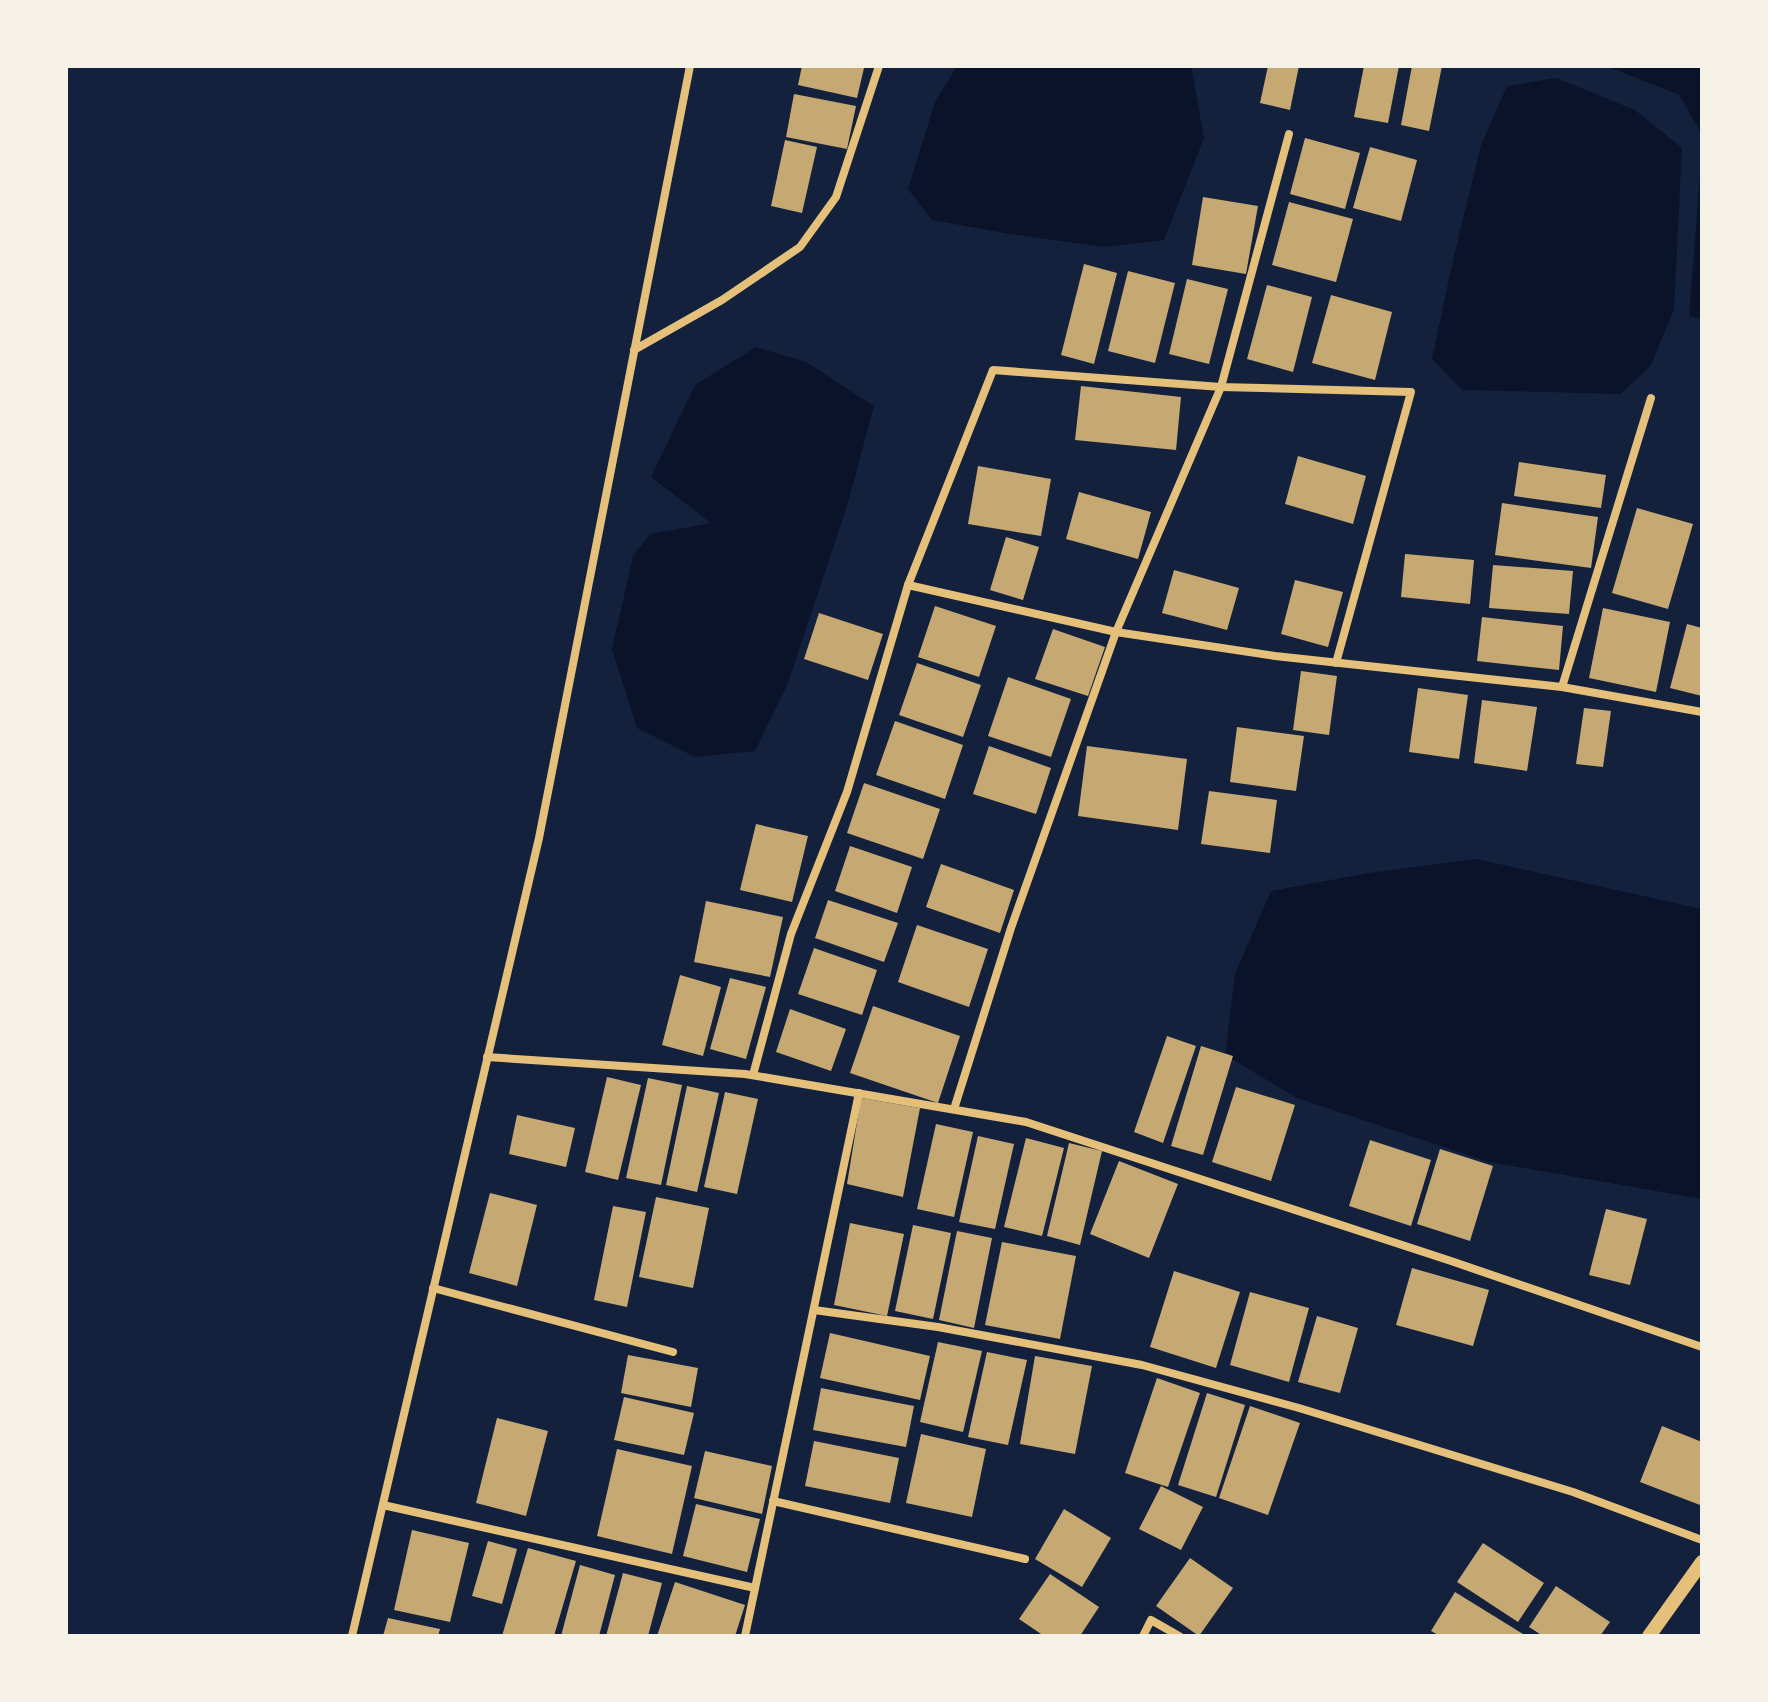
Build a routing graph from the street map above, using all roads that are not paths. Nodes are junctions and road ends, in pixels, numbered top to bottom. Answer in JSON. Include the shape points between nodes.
{"nodes":[{"id":1,"x":690,"y":66,"type":"edge"},
{"id":2,"x":879,"y":66,"type":"edge"},
{"id":3,"x":1289,"y":134,"type":"dead end"},
{"id":4,"x":634,"y":350,"type":"junction"},
{"id":5,"x":1221,"y":387,"type":"junction"},
{"id":6,"x":1651,"y":398,"type":"dead end"},
{"id":7,"x":908,"y":585,"type":"junction"},
{"id":8,"x":1116,"y":632,"type":"junction"},
{"id":9,"x":1336,"y":663,"type":"junction"},
{"id":10,"x":1562,"y":687,"type":"junction"},
{"id":11,"x":1702,"y":712,"type":"edge"},
{"id":12,"x":487,"y":1057,"type":"junction"},
{"id":13,"x":753,"y":1075,"type":"junction"},
{"id":14,"x":859,"y":1093,"type":"junction"},
{"id":15,"x":954,"y":1109,"type":"junction"},
{"id":16,"x":433,"y":1288,"type":"junction"},
{"id":17,"x":814,"y":1310,"type":"junction"},
{"id":18,"x":1702,"y":1347,"type":"edge"},
{"id":19,"x":673,"y":1352,"type":"dead end"},
{"id":20,"x":773,"y":1501,"type":"junction"},
{"id":21,"x":383,"y":1505,"type":"junction"},
{"id":22,"x":1702,"y":1540,"type":"edge"},
{"id":23,"x":1025,"y":1559,"type":"dead end"},
{"id":24,"x":1702,"y":1562,"type":"edge"},
{"id":25,"x":755,"y":1588,"type":"junction"},
{"id":26,"x":352,"y":1636,"type":"edge"},
{"id":27,"x":745,"y":1636,"type":"edge"},
{"id":28,"x":1143,"y":1636,"type":"edge"},
{"id":29,"x":1179,"y":1636,"type":"edge"},
{"id":30,"x":1649,"y":1636,"type":"edge"}],
"edges":[{"from":1,"to":4,"type":"street"},
{"from":2,"to":4,"type":"street","via":[[836,197],[800,247]]},
{"from":3,"to":5,"type":"street"},
{"from":4,"to":12,"type":"street","via":[[539,838]]},
{"from":5,"to":7,"type":"street","via":[[993,370]]},
{"from":5,"to":8,"type":"street"},
{"from":5,"to":9,"type":"street","via":[[1411,392]]},
{"from":6,"to":10,"type":"street"},
{"from":7,"to":8,"type":"street"},
{"from":7,"to":13,"type":"street","via":[[847,792],[791,934]]},
{"from":8,"to":9,"type":"street"},
{"from":8,"to":15,"type":"street","via":[[1011,928]]},
{"from":9,"to":10,"type":"street"},
{"from":10,"to":11,"type":"street"},
{"from":12,"to":13,"type":"street"},
{"from":12,"to":16,"type":"street"},
{"from":13,"to":14,"type":"street"},
{"from":14,"to":15,"type":"street"},
{"from":14,"to":17,"type":"street"},
{"from":15,"to":18,"type":"street","via":[[1026,1122]]},
{"from":16,"to":19,"type":"street"},
{"from":16,"to":21,"type":"street"},
{"from":17,"to":20,"type":"street"},
{"from":17,"to":22,"type":"street","via":[[1142,1365],[1573,1492]]},
{"from":20,"to":23,"type":"street"},
{"from":20,"to":25,"type":"street"},
{"from":21,"to":25,"type":"street"},
{"from":21,"to":26,"type":"street"},
{"from":24,"to":30,"type":"street"},
{"from":25,"to":27,"type":"street"},
{"from":28,"to":29,"type":"street","via":[[1151,1620]]}]}
